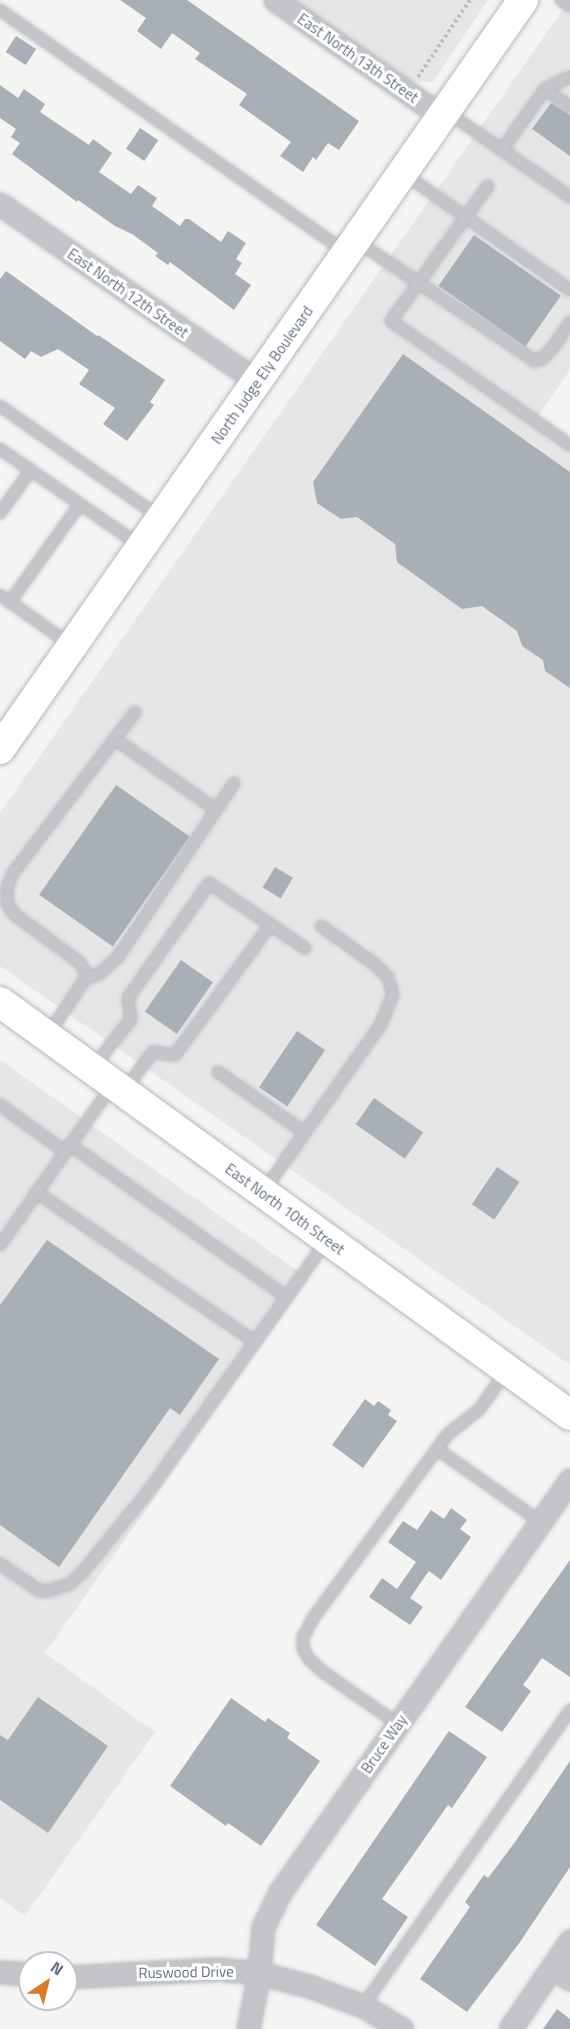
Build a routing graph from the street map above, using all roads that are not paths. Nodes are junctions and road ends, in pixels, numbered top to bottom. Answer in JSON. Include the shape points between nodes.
{"nodes":[{"id":1,"x":275,"y":0,"type":"edge"},
{"id":2,"x":523,"y":0,"type":"edge"},
{"id":3,"x":561,"y":0,"type":"edge"},
{"id":4,"x":570,"y":6,"type":"edge"},
{"id":5,"x":0,"y":10,"type":"edge"},
{"id":6,"x":570,"y":77,"type":"edge"},
{"id":7,"x":545,"y":90,"type":"junction"},
{"id":8,"x":570,"y":107,"type":"edge"},
{"id":9,"x":443,"y":113,"type":"junction"},
{"id":10,"x":502,"y":150,"type":"junction"},
{"id":11,"x":402,"y":172,"type":"junction"},
{"id":12,"x":488,"y":186,"type":"dead end"},
{"id":13,"x":570,"y":197,"type":"edge"},
{"id":14,"x":0,"y":204,"type":"edge"},
{"id":15,"x":465,"y":216,"type":"junction"},
{"id":16,"x":351,"y":246,"type":"junction"},
{"id":17,"x":419,"y":283,"type":"junction"},
{"id":18,"x":570,"y":290,"type":"edge"},
{"id":19,"x":570,"y":322,"type":"edge"},
{"id":20,"x":257,"y":381,"type":"junction"},
{"id":21,"x":0,"y":406,"type":"edge"},
{"id":22,"x":570,"y":445,"type":"edge"},
{"id":23,"x":0,"y":449,"type":"edge"},
{"id":24,"x":31,"y":470,"type":"junction"},
{"id":25,"x":80,"y":504,"type":"junction"},
{"id":26,"x":0,"y":513,"type":"edge"},
{"id":27,"x":161,"y":518,"type":"junction"},
{"id":28,"x":141,"y":547,"type":"junction"},
{"id":29,"x":0,"y":595,"type":"edge"},
{"id":30,"x":10,"y":602,"type":"junction"},
{"id":31,"x":72,"y":646,"type":"junction"},
{"id":32,"x":135,"y":712,"type":"dead end"},
{"id":33,"x":115,"y":739,"type":"junction"},
{"id":34,"x":0,"y":749,"type":"edge"},
{"id":35,"x":234,"y":783,"type":"dead end"},
{"id":36,"x":215,"y":810,"type":"junction"},
{"id":37,"x":270,"y":924,"type":"junction"},
{"id":38,"x":321,"y":926,"type":"dead end"},
{"id":39,"x":305,"y":948,"type":"dead end"},
{"id":40,"x":85,"y":980,"type":"junction"},
{"id":41,"x":0,"y":1002,"type":"edge"},
{"id":42,"x":47,"y":1036,"type":"junction"},
{"id":43,"x":218,"y":1072,"type":"dead end"},
{"id":44,"x":109,"y":1081,"type":"junction"},
{"id":45,"x":0,"y":1105,"type":"edge"},
{"id":46,"x":304,"y":1132,"type":"junction"},
{"id":47,"x":66,"y":1147,"type":"junction"},
{"id":48,"x":36,"y":1192,"type":"junction"},
{"id":49,"x":262,"y":1192,"type":"junction"},
{"id":50,"x":328,"y":1239,"type":"junction"},
{"id":51,"x":0,"y":1245,"type":"edge"},
{"id":52,"x":285,"y":1296,"type":"junction"},
{"id":53,"x":254,"y":1341,"type":"junction"},
{"id":54,"x":507,"y":1370,"type":"junction"},
{"id":55,"x":570,"y":1415,"type":"edge"},
{"id":56,"x":437,"y":1449,"type":"junction"},
{"id":57,"x":570,"y":1480,"type":"edge"},
{"id":58,"x":540,"y":1522,"type":"junction"},
{"id":59,"x":0,"y":1564,"type":"edge"},
{"id":60,"x":570,"y":1710,"type":"edge"},
{"id":61,"x":398,"y":1724,"type":"junction"},
{"id":62,"x":570,"y":1941,"type":"edge"},
{"id":63,"x":552,"y":1967,"type":"junction"},
{"id":64,"x":0,"y":1972,"type":"edge"},
{"id":65,"x":18,"y":1973,"type":"edge"},
{"id":66,"x":259,"y":1973,"type":"junction"},
{"id":67,"x":78,"y":1976,"type":"edge"},
{"id":68,"x":570,"y":1978,"type":"edge"},
{"id":69,"x":363,"y":2006,"type":"junction"},
{"id":70,"x":248,"y":2029,"type":"edge"},
{"id":71,"x":402,"y":2029,"type":"edge"},
{"id":72,"x":510,"y":2029,"type":"edge"}],
"edges":[{"from":1,"to":9,"type":"street","name":"East North 13th Street"},
{"from":2,"to":9,"type":"main road","name":"North Judge Ely Boulevard"},
{"from":3,"to":4,"type":"lane"},
{"from":5,"to":16,"type":"lane"},
{"from":6,"to":7,"type":"lane"},
{"from":7,"to":8,"type":"lane"},
{"from":7,"to":10,"type":"lane"},
{"from":9,"to":10,"type":"lane"},
{"from":9,"to":11,"type":"main road","name":"North Judge Ely Boulevard"},
{"from":10,"to":13,"type":"lane"},
{"from":11,"to":15,"type":"lane"},
{"from":11,"to":16,"type":"main road","name":"North Judge Ely Boulevard"},
{"from":12,"to":15,"type":"lane"},
{"from":14,"to":20,"type":"street","name":"East North 12th Street"},
{"from":15,"to":17,"type":"lane"},
{"from":15,"to":18,"type":"lane"},
{"from":16,"to":17,"type":"lane"},
{"from":16,"to":20,"type":"main road","name":"North Judge Ely Boulevard"},
{"from":17,"to":19,"type":"lane","via":[[535,362],[555,345]]},
{"from":17,"to":22,"type":"lane","via":[[391,321]]},
{"from":20,"to":27,"type":"main road","name":"North Judge Ely Boulevard"},
{"from":21,"to":27,"type":"lane"},
{"from":23,"to":24,"type":"lane"},
{"from":24,"to":25,"type":"lane"},
{"from":24,"to":26,"type":"lane"},
{"from":25,"to":28,"type":"lane"},
{"from":25,"to":30,"type":"lane"},
{"from":27,"to":28,"type":"main road","name":"North Judge Ely Boulevard"},
{"from":28,"to":31,"type":"main road","name":"North Judge Ely Boulevard"},
{"from":29,"to":30,"type":"lane"},
{"from":30,"to":31,"type":"lane"},
{"from":31,"to":34,"type":"main road","name":"North Judge Ely Boulevard"},
{"from":32,"to":33,"type":"lane"},
{"from":33,"to":36,"type":"lane"},
{"from":33,"to":40,"type":"lane","via":[[13,873],[7,888],[7,903],[14,914],[79,962]]},
{"from":35,"to":36,"type":"lane"},
{"from":36,"to":40,"type":"lane","via":[[118,957],[99,974]]},
{"from":37,"to":39,"type":"lane"},
{"from":37,"to":44,"type":"lane","via":[[174,1056],[153,1052]]},
{"from":37,"to":44,"type":"lane","via":[[209,883],[128,998],[131,1019]]},
{"from":38,"to":46,"type":"lane","via":[[376,965],[388,978],[393,994],[381,1024]]},
{"from":40,"to":42,"type":"lane"},
{"from":41,"to":42,"type":"main road","name":"East North 10th Street"},
{"from":42,"to":44,"type":"main road","name":"East North 10th Street"},
{"from":43,"to":46,"type":"lane"},
{"from":44,"to":47,"type":"lane"},
{"from":44,"to":49,"type":"main road","name":"East North 10th Street"},
{"from":45,"to":47,"type":"lane"},
{"from":46,"to":49,"type":"lane"},
{"from":47,"to":48,"type":"lane"},
{"from":47,"to":52,"type":"lane"},
{"from":48,"to":51,"type":"lane"},
{"from":48,"to":53,"type":"lane"},
{"from":49,"to":50,"type":"main road","name":"East North 10th Street"},
{"from":50,"to":52,"type":"lane"},
{"from":50,"to":54,"type":"main road","name":"East North 10th Street"},
{"from":52,"to":53,"type":"lane"},
{"from":53,"to":59,"type":"lane","via":[[150,1489],[70,1584],[40,1591]]},
{"from":54,"to":55,"type":"main road","name":"East North 10th Street"},
{"from":54,"to":56,"type":"lane","via":[[478,1410],[456,1426]]},
{"from":56,"to":58,"type":"lane"},
{"from":56,"to":61,"type":"lane","via":[[303,1637],[309,1659],[323,1672]]},
{"from":57,"to":58,"type":"street","name":"Bruce Way"},
{"from":58,"to":61,"type":"street","name":"Bruce Way"},
{"from":60,"to":69,"type":"lane"},
{"from":61,"to":66,"type":"street","name":"Bruce Way","via":[[280,1892],[263,1927]]},
{"from":62,"to":63,"type":"street"},
{"from":63,"to":68,"type":"street"},
{"from":63,"to":72,"type":"street"},
{"from":64,"to":65,"type":"street"},
{"from":66,"to":67,"type":"street","name":"Ruswood Drive","via":[[217,1969]]},
{"from":66,"to":69,"type":"street","name":"Ruswood Drive"},
{"from":66,"to":70,"type":"street","name":"Bruce Way"},
{"from":69,"to":71,"type":"street","name":"Ruswood Drive"}]}
